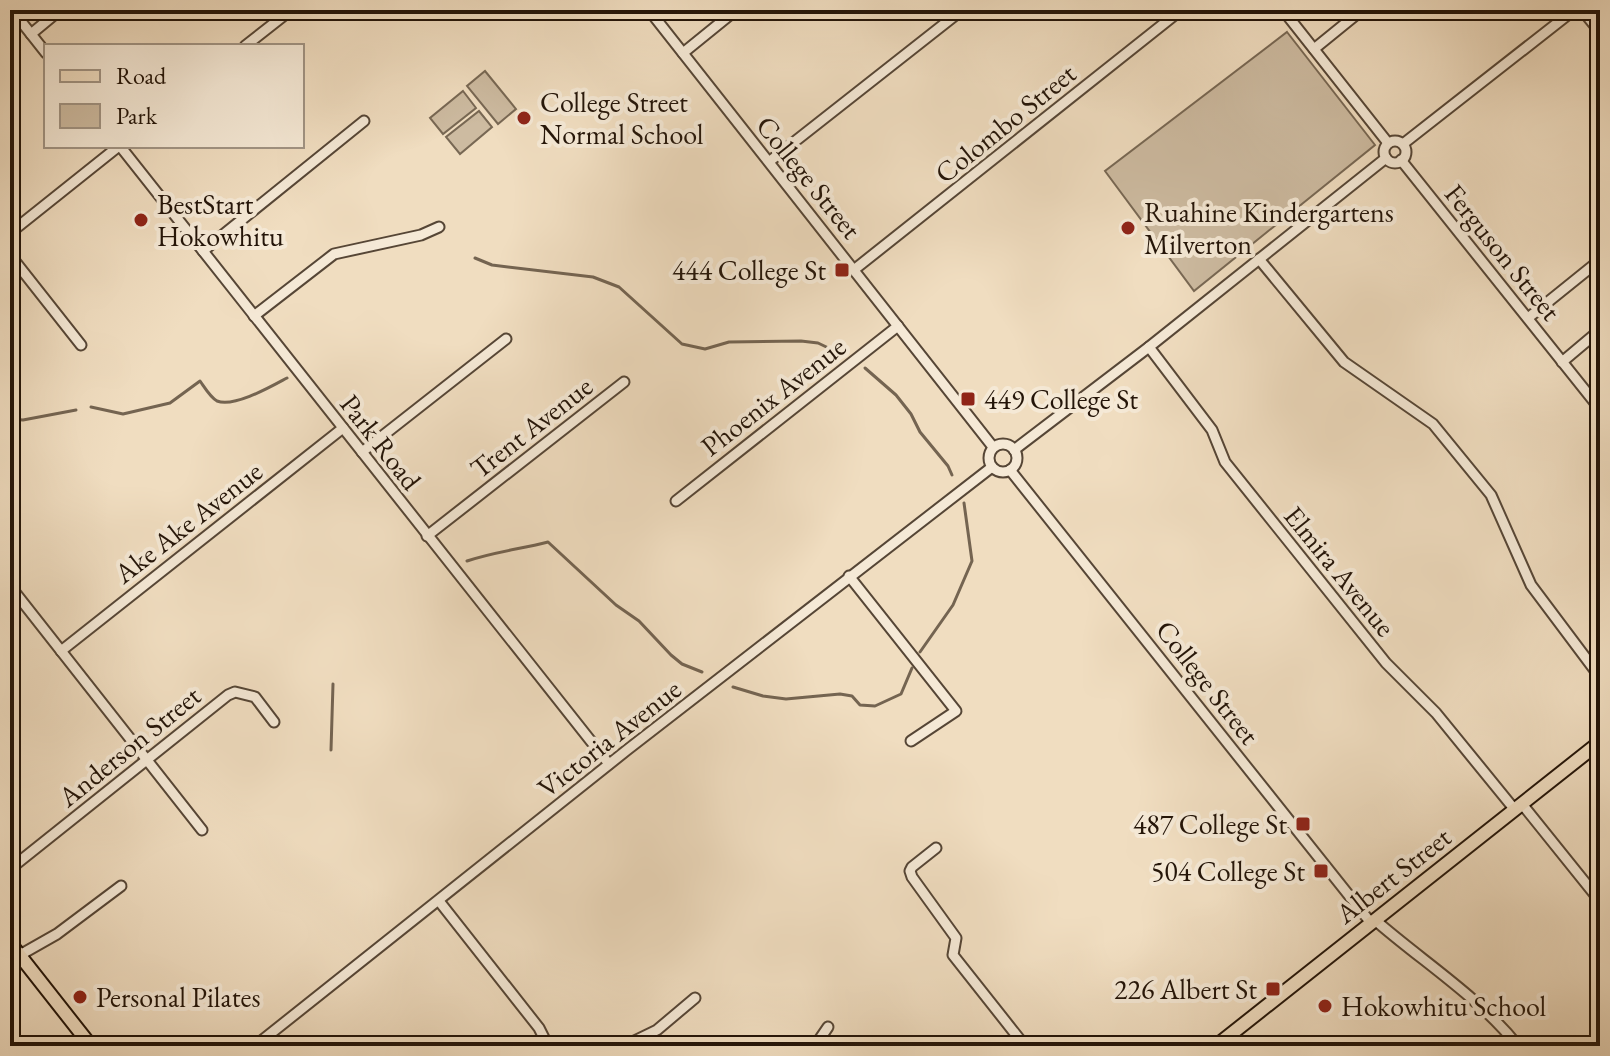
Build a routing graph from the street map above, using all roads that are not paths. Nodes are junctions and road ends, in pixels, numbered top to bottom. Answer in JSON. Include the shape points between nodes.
{"nodes":[{"id":1,"x":12,"y":10,"type":"edge"},
{"id":2,"x":60,"y":10,"type":"edge"},
{"id":3,"x":291,"y":10,"type":"edge"},
{"id":4,"x":649,"y":10,"type":"edge"},
{"id":5,"x":736,"y":10,"type":"edge"},
{"id":6,"x":962,"y":10,"type":"edge"},
{"id":7,"x":1181,"y":10,"type":"edge"},
{"id":8,"x":1283,"y":10,"type":"edge"},
{"id":9,"x":1362,"y":10,"type":"edge"},
{"id":10,"x":1574,"y":10,"type":"edge"},
{"id":11,"x":1582,"y":10,"type":"edge"},
{"id":12,"x":1600,"y":32,"type":"edge"},
{"id":13,"x":31,"y":34,"type":"junction"},
{"id":14,"x":248,"y":44,"type":"edge"},
{"id":15,"x":1314,"y":49,"type":"junction"},
{"id":16,"x":44,"y":50,"type":"edge"},
{"id":17,"x":683,"y":53,"type":"junction"},
{"id":18,"x":364,"y":121,"type":"dead end"},
{"id":19,"x":1388,"y":143,"type":"junction"},
{"id":20,"x":1403,"y":144,"type":"junction"},
{"id":21,"x":116,"y":148,"type":"edge"},
{"id":22,"x":121,"y":148,"type":"edge"},
{"id":23,"x":1386,"y":158,"type":"junction"},
{"id":24,"x":1401,"y":160,"type":"junction"},
{"id":25,"x":770,"y":161,"type":"junction"},
{"id":26,"x":439,"y":227,"type":"dead end"},
{"id":27,"x":10,"y":233,"type":"edge"},
{"id":28,"x":203,"y":251,"type":"junction"},
{"id":29,"x":10,"y":255,"type":"edge"},
{"id":30,"x":1259,"y":259,"type":"junction"},
{"id":31,"x":1600,"y":260,"type":"edge"},
{"id":32,"x":855,"y":269,"type":"junction"},
{"id":33,"x":254,"y":316,"type":"junction"},
{"id":34,"x":1528,"y":318,"type":"junction"},
{"id":35,"x":898,"y":326,"type":"junction"},
{"id":36,"x":1600,"y":330,"type":"edge"},
{"id":37,"x":506,"y":339,"type":"dead end"},
{"id":38,"x":81,"y":345,"type":"dead end"},
{"id":39,"x":1149,"y":347,"type":"junction"},
{"id":40,"x":1562,"y":362,"type":"junction"},
{"id":41,"x":624,"y":382,"type":"dead end"},
{"id":42,"x":1600,"y":409,"type":"edge"},
{"id":43,"x":343,"y":428,"type":"junction"},
{"id":44,"x":993,"y":447,"type":"junction"},
{"id":45,"x":1014,"y":450,"type":"junction"},
{"id":46,"x":362,"y":452,"type":"junction"},
{"id":47,"x":992,"y":467,"type":"junction"},
{"id":48,"x":1010,"y":470,"type":"junction"},
{"id":49,"x":676,"y":501,"type":"dead end"},
{"id":50,"x":427,"y":536,"type":"junction"},
{"id":51,"x":849,"y":576,"type":"junction"},
{"id":52,"x":10,"y":586,"type":"edge"},
{"id":53,"x":61,"y":651,"type":"junction"},
{"id":54,"x":1600,"y":677,"type":"edge"},
{"id":55,"x":274,"y":722,"type":"dead end"},
{"id":56,"x":911,"y":741,"type":"dead end"},
{"id":57,"x":1600,"y":742,"type":"edge"},
{"id":58,"x":147,"y":761,"type":"junction"},
{"id":59,"x":609,"y":764,"type":"junction"},
{"id":60,"x":1518,"y":807,"type":"junction"},
{"id":61,"x":202,"y":830,"type":"dead end"},
{"id":62,"x":936,"y":848,"type":"dead end"},
{"id":63,"x":10,"y":869,"type":"edge"},
{"id":64,"x":121,"y":886,"type":"dead end"},
{"id":65,"x":439,"y":901,"type":"junction"},
{"id":66,"x":1600,"y":901,"type":"edge"},
{"id":67,"x":1373,"y":921,"type":"junction"},
{"id":68,"x":10,"y":943,"type":"edge"},
{"id":69,"x":20,"y":955,"type":"junction"},
{"id":70,"x":695,"y":998,"type":"dead end"},
{"id":71,"x":828,"y":1027,"type":"dead end"},
{"id":72,"x":91,"y":1046,"type":"edge"},
{"id":73,"x":255,"y":1046,"type":"edge"},
{"id":74,"x":548,"y":1046,"type":"edge"},
{"id":75,"x":624,"y":1046,"type":"edge"},
{"id":76,"x":815,"y":1046,"type":"edge"},
{"id":77,"x":1025,"y":1046,"type":"edge"},
{"id":78,"x":1216,"y":1046,"type":"edge"},
{"id":79,"x":1518,"y":1046,"type":"edge"}],
"edges":[{"from":1,"to":13,"type":"street"},
{"from":2,"to":13,"type":"street"},
{"from":3,"to":14,"type":"street"},
{"from":4,"to":17,"type":"street","name":"College Street"},
{"from":5,"to":17,"type":"street"},
{"from":6,"to":25,"type":"street"},
{"from":7,"to":32,"type":"street","name":"Colombo Street"},
{"from":8,"to":15,"type":"street"},
{"from":9,"to":15,"type":"street"},
{"from":10,"to":20,"type":"street"},
{"from":11,"to":12,"type":"street"},
{"from":13,"to":16,"type":"street"},
{"from":15,"to":19,"type":"street"},
{"from":17,"to":25,"type":"street","name":"College Street"},
{"from":18,"to":28,"type":"street"},
{"from":19,"to":20,"type":"street"},
{"from":19,"to":23,"type":"street"},
{"from":20,"to":24,"type":"street"},
{"from":21,"to":27,"type":"street"},
{"from":22,"to":28,"type":"street","name":"Park Road"},
{"from":23,"to":24,"type":"street"},
{"from":23,"to":30,"type":"street"},
{"from":24,"to":34,"type":"street","name":"Ferguson Street"},
{"from":25,"to":32,"type":"street","name":"College Street"},
{"from":26,"to":33,"type":"street","via":[[334,254]]},
{"from":28,"to":33,"type":"street","name":"Park Road"},
{"from":29,"to":38,"type":"street"},
{"from":30,"to":39,"type":"street"},
{"from":30,"to":54,"type":"street","via":[[1344,362],[1433,424],[1472,471],[1491,495],[1531,585]]},
{"from":31,"to":34,"type":"street"},
{"from":32,"to":35,"type":"street","name":"College Street"},
{"from":33,"to":43,"type":"street","name":"Park Road"},
{"from":34,"to":40,"type":"street","name":"Ferguson Street"},
{"from":35,"to":44,"type":"street","name":"College Street"},
{"from":35,"to":49,"type":"street","name":"Phoenix Avenue"},
{"from":36,"to":40,"type":"street"},
{"from":37,"to":46,"type":"street"},
{"from":39,"to":45,"type":"street"},
{"from":39,"to":60,"type":"street","name":"Elmira Avenue","via":[[1212,430],[1225,462],[1386,663]]},
{"from":40,"to":42,"type":"street","name":"Ferguson Street"},
{"from":41,"to":50,"type":"street","name":"Trent Avenue"},
{"from":43,"to":46,"type":"street","name":"Park Road"},
{"from":43,"to":53,"type":"street","name":"Ake Ake Avenue"},
{"from":44,"to":45,"type":"street","via":[[1003,444]]},
{"from":44,"to":47,"type":"street","via":[[988,458]]},
{"from":45,"to":48,"type":"street","via":[[1017,460]]},
{"from":46,"to":50,"type":"street","name":"Park Road"},
{"from":47,"to":48,"type":"street"},
{"from":47,"to":51,"type":"street","name":"Victoria Avenue"},
{"from":48,"to":67,"type":"street","name":"College Street"},
{"from":50,"to":59,"type":"street","name":"Park Road"},
{"from":51,"to":56,"type":"street","via":[[956,711]]},
{"from":51,"to":59,"type":"street","name":"Victoria Avenue"},
{"from":52,"to":53,"type":"street"},
{"from":53,"to":58,"type":"street"},
{"from":55,"to":58,"type":"street","name":"Anderson Street","via":[[255,697],[235,692]]},
{"from":57,"to":60,"type":"main road","name":"Albert Street"},
{"from":58,"to":61,"type":"street"},
{"from":58,"to":63,"type":"street","name":"Anderson Street"},
{"from":59,"to":65,"type":"street","name":"Victoria Avenue"},
{"from":60,"to":66,"type":"street","name":"Elmira Avenue"},
{"from":60,"to":67,"type":"main road","name":"Albert Street"},
{"from":62,"to":77,"type":"street","via":[[910,871],[956,938],[953,955]]},
{"from":64,"to":69,"type":"street"},
{"from":65,"to":73,"type":"street","name":"Victoria Avenue"},
{"from":65,"to":74,"type":"street"},
{"from":67,"to":78,"type":"main road","name":"Albert Street"},
{"from":67,"to":79,"type":"street","name":"College Street","via":[[1474,1000]]},
{"from":68,"to":69,"type":"main road"},
{"from":69,"to":72,"type":"main road"},
{"from":70,"to":75,"type":"street","via":[[657,1030]]},
{"from":71,"to":76,"type":"street"}]}
